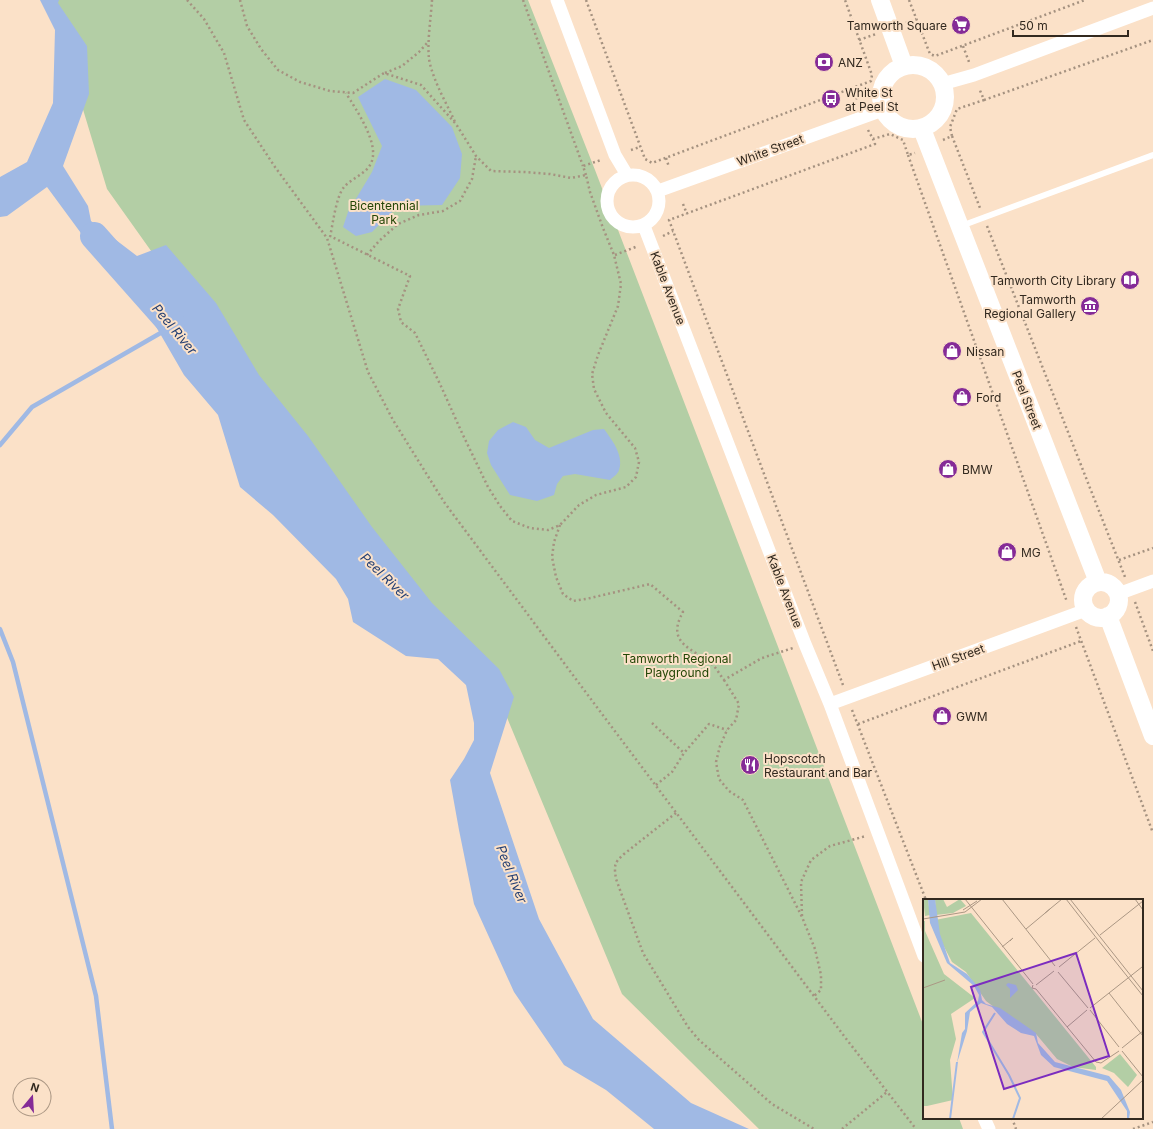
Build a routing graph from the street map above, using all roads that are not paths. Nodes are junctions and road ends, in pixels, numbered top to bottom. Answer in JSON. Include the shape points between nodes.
{"nodes":[{"id":1,"x":557,"y":0,"type":"edge"},
{"id":2,"x":880,"y":0,"type":"edge"},
{"id":3,"x":1153,"y":8,"type":"edge"},
{"id":4,"x":904,"y":66,"type":"junction"},
{"id":5,"x":942,"y":84,"type":"junction"},
{"id":6,"x":883,"y":110,"type":"junction"},
{"id":7,"x":922,"y":128,"type":"junction"},
{"id":8,"x":1153,"y":155,"type":"edge"},
{"id":9,"x":627,"y":175,"type":"junction"},
{"id":10,"x":658,"y":191,"type":"junction"},
{"id":11,"x":644,"y":226,"type":"junction"},
{"id":12,"x":961,"y":226,"type":"junction"},
{"id":13,"x":1153,"y":581,"type":"edge"},
{"id":14,"x":1098,"y":582,"type":"junction"},
{"id":15,"x":1124,"y":592,"type":"junction"},
{"id":16,"x":1079,"y":612,"type":"junction"},
{"id":17,"x":1108,"y":616,"type":"junction"},
{"id":18,"x":830,"y":704,"type":"junction"},
{"id":19,"x":1153,"y":736,"type":"edge"},
{"id":20,"x":923,"y":953,"type":"edge"},
{"id":21,"x":984,"y":1119,"type":"edge"},
{"id":22,"x":988,"y":1129,"type":"edge"}],
"edges":[{"from":1,"to":9,"type":"street","via":[[615,155]]},
{"from":2,"to":4,"type":"main road"},
{"from":3,"to":5,"type":"street","via":[[974,75]]},
{"from":4,"to":5,"type":"main road","via":[[916,65],[927,68]]},
{"from":4,"to":6,"type":"main road","via":[[895,70],[883,86]]},
{"from":5,"to":7,"type":"main road","via":[[945,103],[941,114],[933,123]]},
{"from":6,"to":7,"type":"main road","via":[[891,121],[901,127]]},
{"from":6,"to":10,"type":"street","name":"White Street"},
{"from":7,"to":12,"type":"main road","name":"Peel Street"},
{"from":8,"to":12,"type":"lane"},
{"from":9,"to":10,"type":"street","via":[[645,178]]},
{"from":9,"to":11,"type":"street","via":[[613,184],[608,192],[608,210],[619,224],[636,228]]},
{"from":10,"to":11,"type":"street","via":[[658,211]]},
{"from":11,"to":18,"type":"street","name":"Kable Avenue"},
{"from":12,"to":14,"type":"main road","name":"Peel Street"},
{"from":13,"to":15,"type":"street"},
{"from":14,"to":15,"type":"main road","via":[[1110,584]]},
{"from":14,"to":16,"type":"main road","via":[[1087,587]]},
{"from":15,"to":17,"type":"main road","via":[[1116,609]]},
{"from":16,"to":17,"type":"main road","via":[[1103,618]]},
{"from":16,"to":18,"type":"street","name":"Hill Street"},
{"from":17,"to":19,"type":"main road"},
{"from":18,"to":20,"type":"street","name":"Kable Avenue"},
{"from":21,"to":22,"type":"street"}]}
